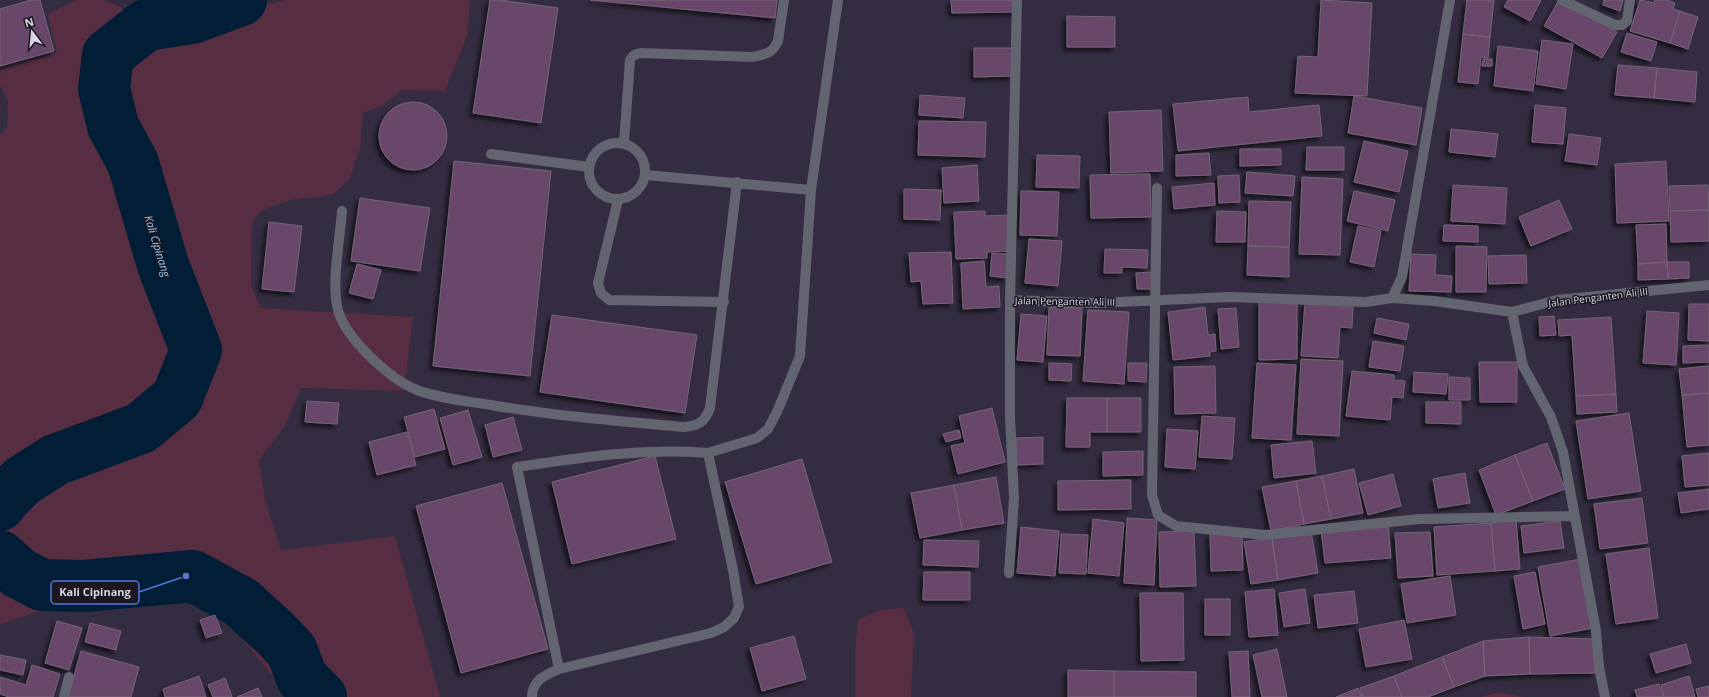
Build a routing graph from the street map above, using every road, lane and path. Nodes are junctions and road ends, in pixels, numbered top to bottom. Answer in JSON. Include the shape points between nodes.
{"nodes":[{"id":1,"x":784,"y":0,"type":"edge"},
{"id":2,"x":838,"y":0,"type":"edge"},
{"id":3,"x":1017,"y":0,"type":"edge"},
{"id":4,"x":1450,"y":0,"type":"edge"},
{"id":5,"x":1562,"y":0,"type":"edge"},
{"id":6,"x":1630,"y":0,"type":"edge"},
{"id":7,"x":624,"y":143,"type":"junction"},
{"id":8,"x":491,"y":154,"type":"dead end"},
{"id":9,"x":589,"y":167,"type":"junction"},
{"id":10,"x":646,"y":175,"type":"junction"},
{"id":11,"x":737,"y":182,"type":"junction"},
{"id":12,"x":1157,"y":188,"type":"dead end"},
{"id":13,"x":811,"y":190,"type":"junction"},
{"id":14,"x":618,"y":200,"type":"junction"},
{"id":15,"x":342,"y":211,"type":"dead end"},
{"id":16,"x":1709,"y":285,"type":"edge"},
{"id":17,"x":1392,"y":298,"type":"junction"},
{"id":18,"x":1010,"y":300,"type":"junction"},
{"id":19,"x":1154,"y":301,"type":"junction"},
{"id":20,"x":724,"y":302,"type":"junction"},
{"id":21,"x":1512,"y":312,"type":"junction"},
{"id":22,"x":708,"y":454,"type":"junction"},
{"id":23,"x":1575,"y":516,"type":"junction"},
{"id":24,"x":1009,"y":574,"type":"dead end"},
{"id":25,"x":559,"y":669,"type":"junction"},
{"id":26,"x":69,"y":677,"type":"dead end"},
{"id":27,"x":64,"y":697,"type":"edge"},
{"id":28,"x":532,"y":697,"type":"edge"},
{"id":29,"x":1605,"y":697,"type":"edge"}],
"edges":[{"from":1,"to":7,"type":"street","via":[[778,41],[767,54],[753,57],[641,53],[632,56]]},
{"from":2,"to":13,"type":"street"},
{"from":3,"to":18,"type":"street"},
{"from":4,"to":17,"type":"street","via":[[1402,277]]},
{"from":5,"to":6,"type":"street","via":[[1615,25],[1622,25],[1627,21]]},
{"from":7,"to":9,"type":"street","via":[[608,144],[595,153]]},
{"from":7,"to":10,"type":"street","via":[[636,149],[645,160]]},
{"from":8,"to":9,"type":"street"},
{"from":9,"to":14,"type":"street","via":[[591,183],[602,195]]},
{"from":10,"to":11,"type":"street"},
{"from":10,"to":14,"type":"street","via":[[636,193]]},
{"from":11,"to":13,"type":"street"},
{"from":11,"to":20,"type":"street"},
{"from":12,"to":19,"type":"street"},
{"from":13,"to":22,"type":"street","via":[[800,356],[778,412],[768,429],[758,438]]},
{"from":14,"to":20,"type":"street","via":[[598,283],[601,293],[609,300]]},
{"from":15,"to":20,"type":"street","via":[[335,293],[338,311],[347,330],[360,347],[401,382],[435,396],[542,414],[693,426],[702,422],[710,408]]},
{"from":16,"to":21,"type":"street","name":"Jalan Penganten Ali III","via":[[1557,300]]},
{"from":17,"to":19,"type":"street","name":"Jalan Penganten Ali III","via":[[1366,302],[1229,297]]},
{"from":17,"to":21,"type":"street","name":"Jalan Penganten Ali III"},
{"from":18,"to":19,"type":"street","name":"Jalan Penganten Ali III","via":[[1097,303]]},
{"from":18,"to":24,"type":"street","name":"Jalan Penganten Ali III","via":[[1010,416],[1014,498]]},
{"from":19,"to":23,"type":"street","via":[[1152,495],[1158,515],[1176,526],[1264,535],[1420,519]]},
{"from":21,"to":23,"type":"street","via":[[1523,366],[1551,417],[1563,452]]},
{"from":22,"to":25,"type":"street","via":[[739,607],[734,618],[724,627],[711,633]]},
{"from":22,"to":25,"type":"street","via":[[675,451],[635,452],[517,467]]},
{"from":23,"to":29,"type":"street"},
{"from":25,"to":28,"type":"street","via":[[539,679],[532,689]]},
{"from":26,"to":27,"type":"street"}]}
